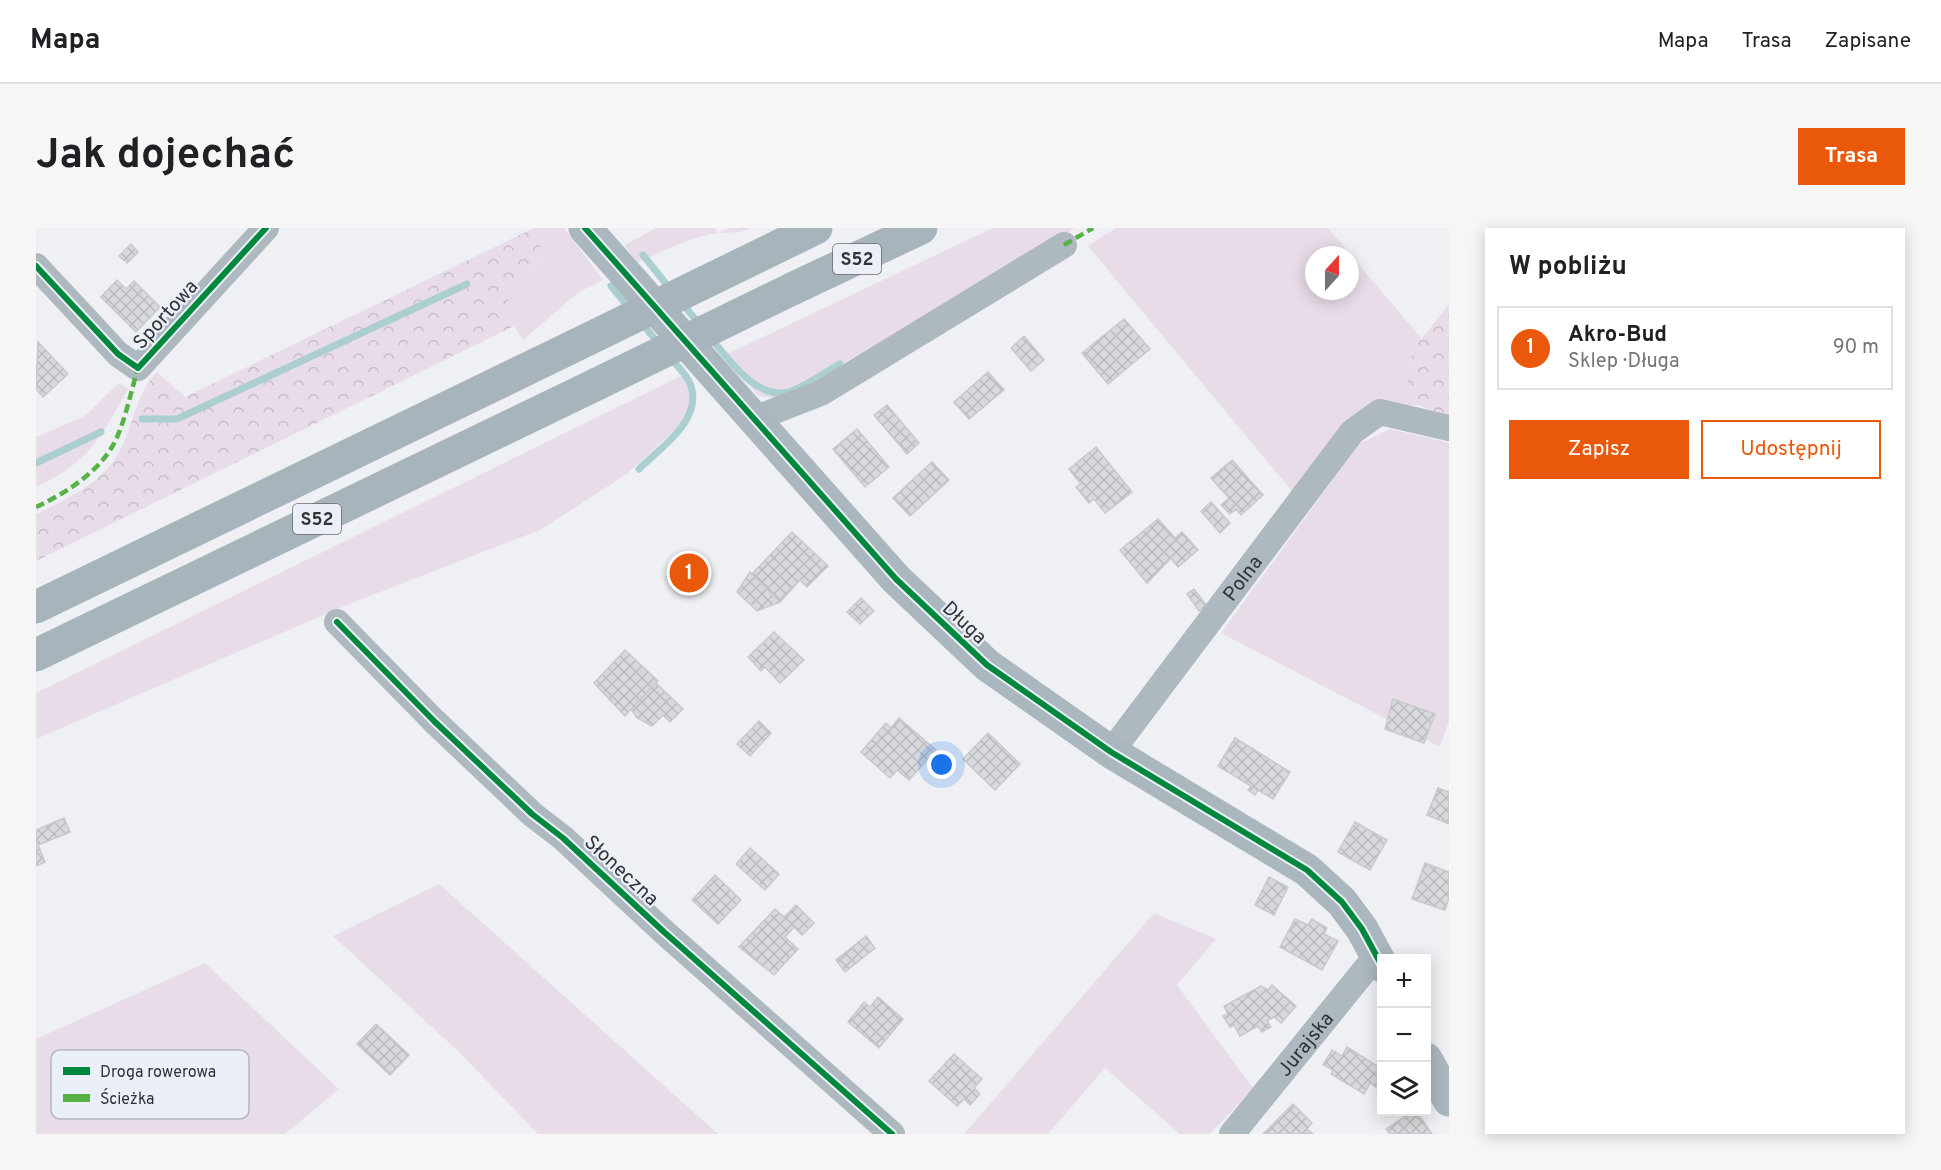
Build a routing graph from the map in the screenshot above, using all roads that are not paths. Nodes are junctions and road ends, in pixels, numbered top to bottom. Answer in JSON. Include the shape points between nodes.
{"nodes":[{"id":1,"x":266,"y":228,"type":"edge"},
{"id":2,"x":585,"y":228,"type":"edge"},
{"id":3,"x":816,"y":228,"type":"edge"},
{"id":4,"x":921,"y":228,"type":"edge"},
{"id":5,"x":1064,"y":245,"type":"dead end"},
{"id":6,"x":36,"y":266,"type":"edge"},
{"id":7,"x":754,"y":419,"type":"junction"},
{"id":8,"x":1449,"y":428,"type":"edge"},
{"id":9,"x":36,"y":606,"type":"edge"},
{"id":10,"x":337,"y":622,"type":"dead end"},
{"id":11,"x":36,"y":655,"type":"edge"},
{"id":12,"x":1111,"y":752,"type":"junction"},
{"id":13,"x":1377,"y":958,"type":"edge"},
{"id":14,"x":1377,"y":963,"type":"edge"},
{"id":15,"x":1428,"y":1062,"type":"edge"},
{"id":16,"x":1449,"y":1100,"type":"edge"},
{"id":17,"x":892,"y":1134,"type":"edge"},
{"id":18,"x":1232,"y":1134,"type":"edge"}],
"edges":[{"from":1,"to":6,"type":"street","name":"Sportowa","via":[[138,368],[118,354]]},
{"from":2,"to":7,"type":"street","name":"Długa"},
{"from":3,"to":9,"type":"highway","number":"S52","bridge":true},
{"from":4,"to":11,"type":"highway","number":"S52","bridge":true},
{"from":5,"to":7,"type":"street","via":[[821,393]]},
{"from":7,"to":12,"type":"street","name":"Długa","via":[[896,579],[979,657]]},
{"from":8,"to":12,"type":"street","name":"Polna","via":[[1380,412],[1352,432]]},
{"from":10,"to":17,"type":"street","name":"Słoneczna","via":[[532,814]]},
{"from":12,"to":13,"type":"street","name":"Długa","via":[[1307,870],[1342,902]]},
{"from":14,"to":18,"type":"street","name":"Jurajska"},
{"from":15,"to":16,"type":"street"}]}
